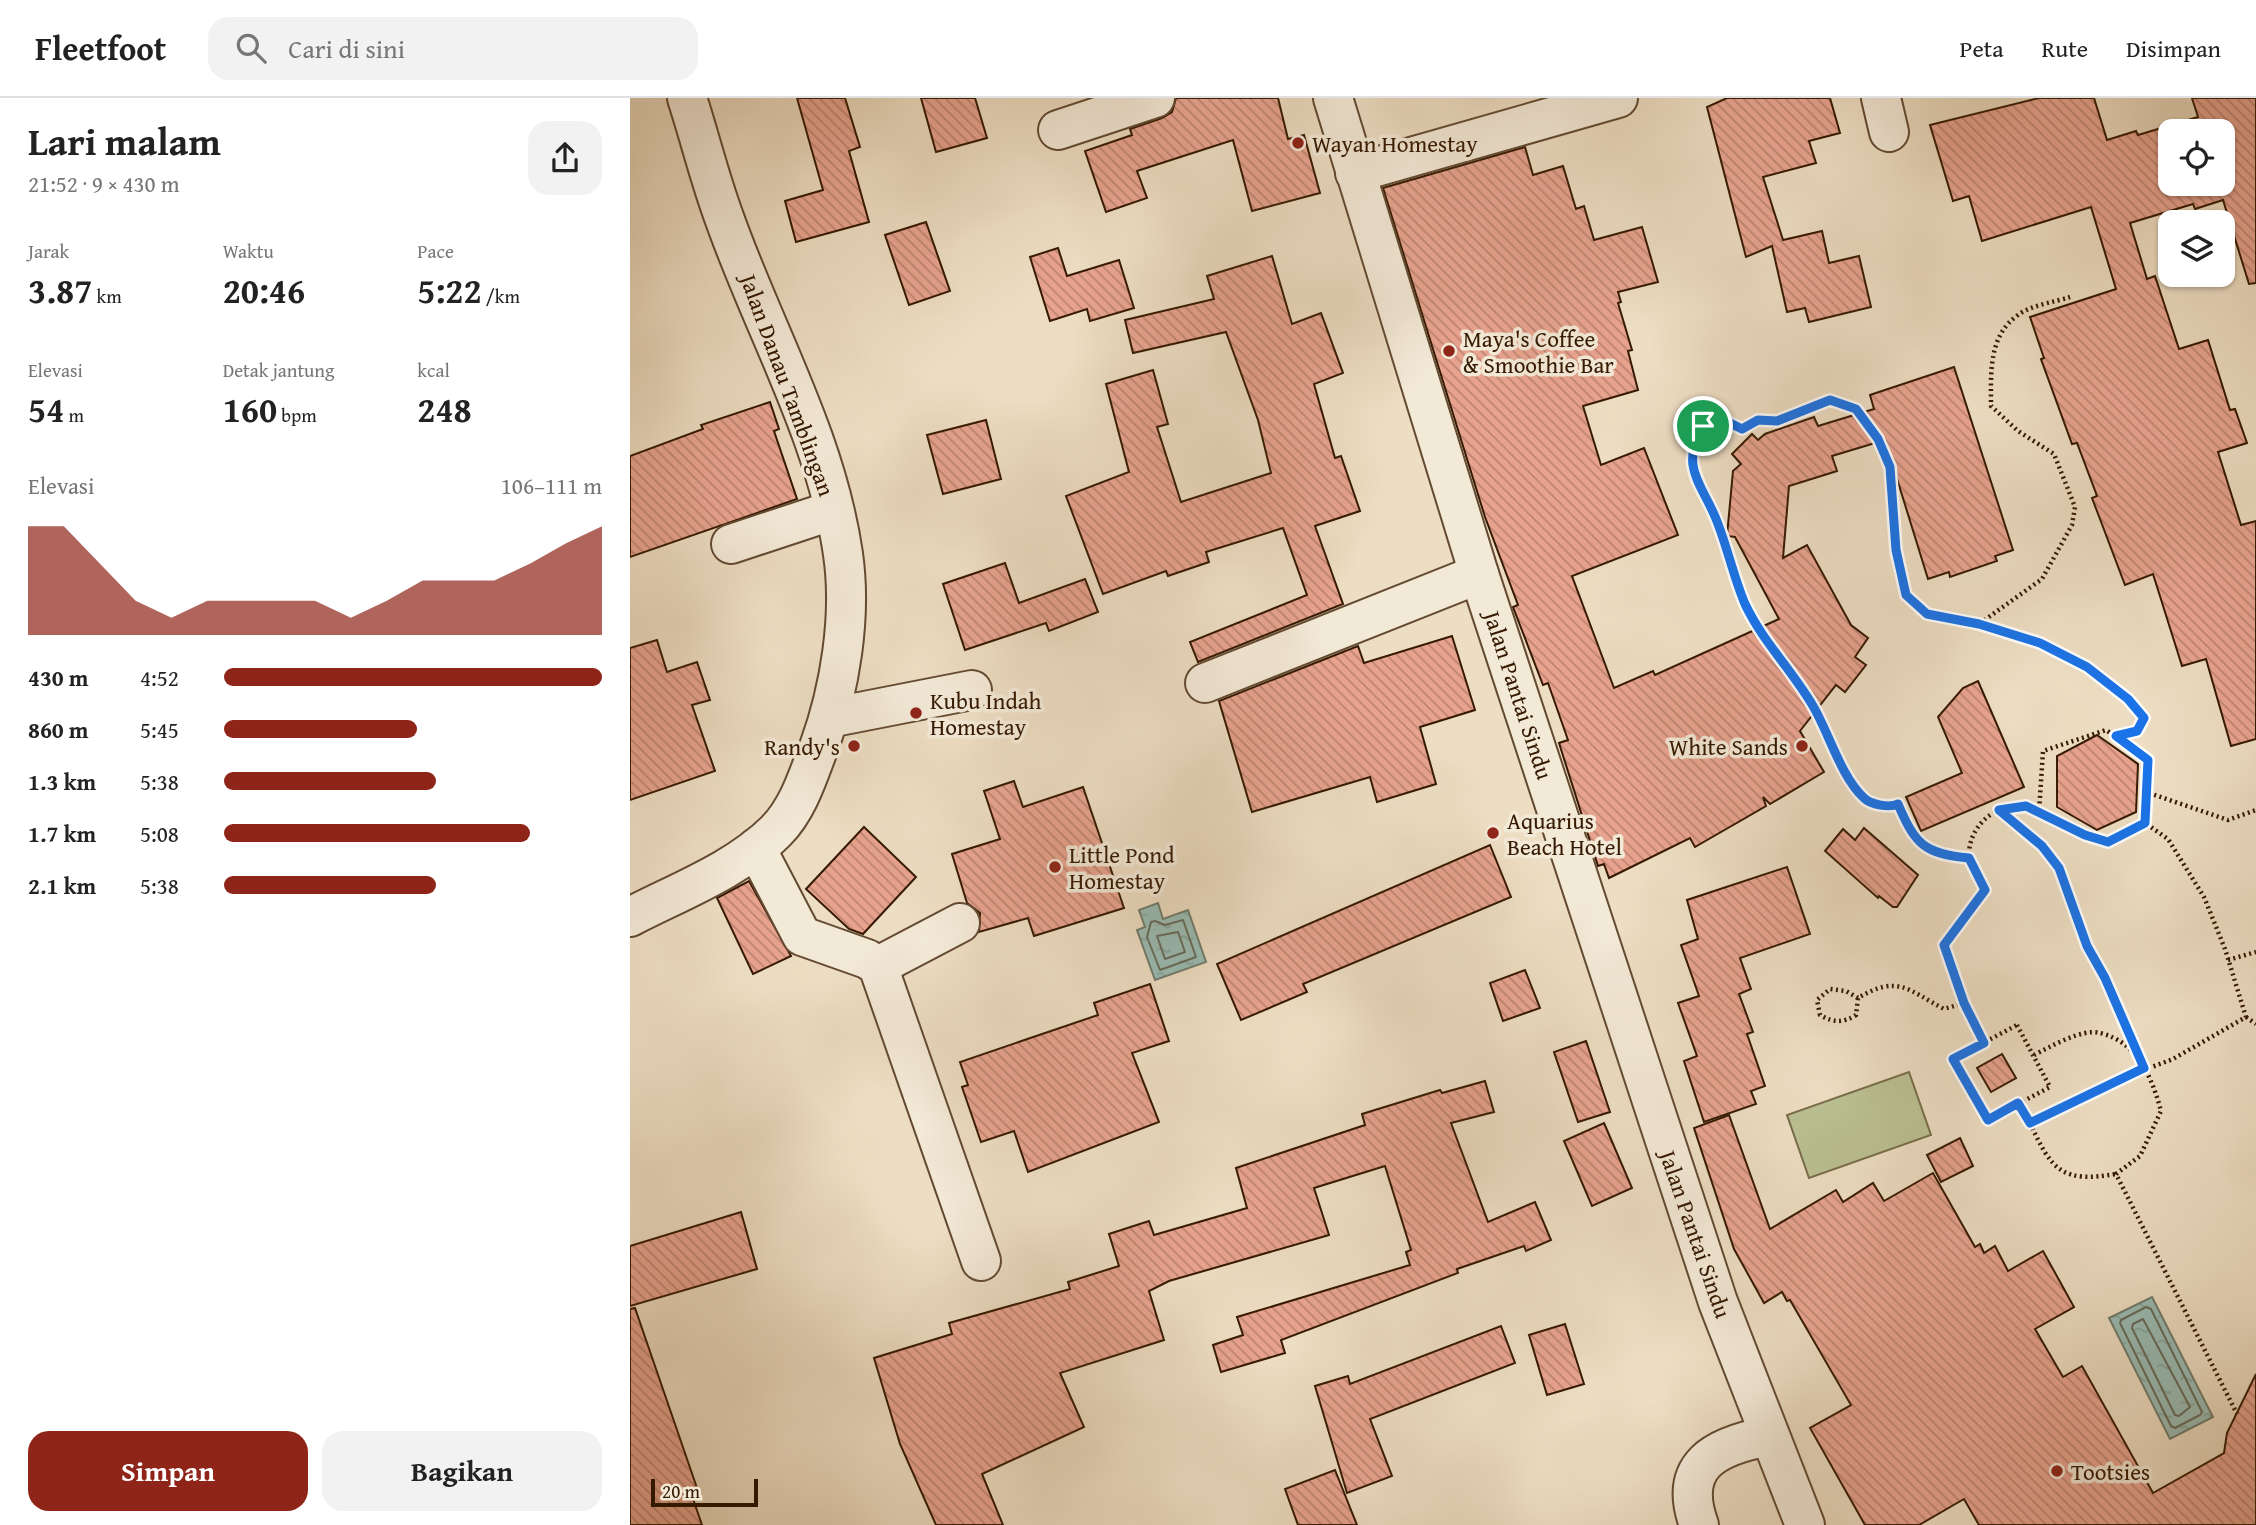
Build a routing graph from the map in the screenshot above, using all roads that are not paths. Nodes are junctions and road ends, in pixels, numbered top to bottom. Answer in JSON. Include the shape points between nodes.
{"nodes":[{"id":1,"x":687,"y":98,"type":"edge"},
{"id":2,"x":1155,"y":98,"type":"edge"},
{"id":3,"x":1333,"y":98,"type":"edge"},
{"id":4,"x":1618,"y":98,"type":"edge"},
{"id":5,"x":1058,"y":130,"type":"dead end"},
{"id":6,"x":1355,"y":173,"type":"junction"},
{"id":7,"x":834,"y":510,"type":"junction"},
{"id":8,"x":731,"y":544,"type":"dead end"},
{"id":9,"x":1479,"y":574,"type":"junction"},
{"id":10,"x":1205,"y":683,"type":"dead end"},
{"id":11,"x":972,"y":690,"type":"dead end"},
{"id":12,"x":829,"y":718,"type":"junction"},
{"id":13,"x":756,"y":848,"type":"junction"},
{"id":14,"x":630,"y":917,"type":"edge"},
{"id":15,"x":960,"y":923,"type":"dead end"},
{"id":16,"x":878,"y":966,"type":"junction"},
{"id":17,"x":981,"y":1261,"type":"dead end"},
{"id":18,"x":1769,"y":1436,"type":"junction"},
{"id":19,"x":1699,"y":1525,"type":"edge"},
{"id":20,"x":1805,"y":1525,"type":"edge"}],
"edges":[{"from":1,"to":7,"type":"street","name":"Jalan Danau Tamblingan","via":[[725,220],[813,439]]},
{"from":2,"to":5,"type":"street"},
{"from":3,"to":6,"type":"street","name":"Jalan Pantai Sindu"},
{"from":4,"to":6,"type":"street"},
{"from":6,"to":9,"type":"street","name":"Jalan Pantai Sindu"},
{"from":7,"to":8,"type":"street"},
{"from":7,"to":12,"type":"street","name":"Jalan Danau Tamblingan","via":[[843,555],[844,610]]},
{"from":9,"to":10,"type":"street"},
{"from":9,"to":18,"type":"street","name":"Jalan Pantai Sindu","via":[[1718,1302]]},
{"from":11,"to":12,"type":"street"},
{"from":12,"to":13,"type":"street","name":"Jalan Danau Tamblingan","via":[[802,793],[778,830]]},
{"from":13,"to":14,"type":"street","name":"Jalan Danau Tamblingan"},
{"from":13,"to":16,"type":"street","via":[[802,936]]},
{"from":15,"to":16,"type":"street"},
{"from":16,"to":17,"type":"street"},
{"from":18,"to":19,"type":"street","via":[[1742,1441],[1706,1458],[1695,1475],[1691,1502]]},
{"from":18,"to":20,"type":"street","name":"Jalan Pantai Sindu"}]}
